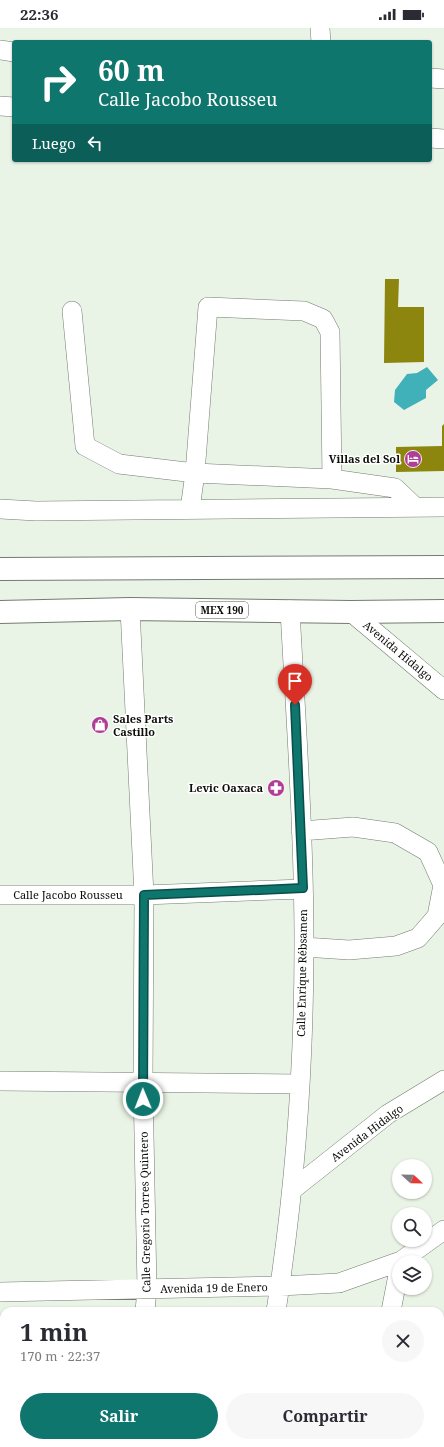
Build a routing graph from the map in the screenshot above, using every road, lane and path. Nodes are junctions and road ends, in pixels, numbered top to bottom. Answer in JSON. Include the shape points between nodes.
{"nodes":[{"id":1,"x":320,"y":28,"type":"edge"},
{"id":2,"x":321,"y":40,"type":"edge"},
{"id":3,"x":0,"y":50,"type":"edge"},
{"id":4,"x":12,"y":52,"type":"edge"},
{"id":5,"x":432,"y":78,"type":"edge"},
{"id":6,"x":444,"y":79,"type":"edge"},
{"id":7,"x":0,"y":106,"type":"edge"},
{"id":8,"x":12,"y":107,"type":"edge"},
{"id":9,"x":432,"y":138,"type":"edge"},
{"id":10,"x":444,"y":139,"type":"edge"},
{"id":11,"x":72,"y":312,"type":"dead end"},
{"id":12,"x":195,"y":473,"type":"junction"},
{"id":13,"x":332,"y":478,"type":"junction"},
{"id":14,"x":414,"y":506,"type":"junction"},
{"id":15,"x":444,"y":507,"type":"edge"},
{"id":16,"x":0,"y":509,"type":"edge"},
{"id":17,"x":190,"y":509,"type":"junction"},
{"id":18,"x":444,"y":567,"type":"edge"},
{"id":19,"x":0,"y":569,"type":"edge"},
{"id":20,"x":130,"y":609,"type":"junction"},
{"id":21,"x":290,"y":610,"type":"junction"},
{"id":22,"x":444,"y":611,"type":"edge"},
{"id":23,"x":0,"y":612,"type":"edge"},
{"id":24,"x":351,"y":612,"type":"junction"},
{"id":25,"x":444,"y":690,"type":"edge"},
{"id":26,"x":301,"y":831,"type":"junction"},
{"id":27,"x":303,"y":888,"type":"junction"},
{"id":28,"x":0,"y":895,"type":"edge"},
{"id":29,"x":144,"y":895,"type":"junction"},
{"id":30,"x":304,"y":947,"type":"junction"},
{"id":31,"x":444,"y":1080,"type":"edge"},
{"id":32,"x":0,"y":1081,"type":"edge"},
{"id":33,"x":142,"y":1083,"type":"junction"},
{"id":34,"x":300,"y":1084,"type":"junction"},
{"id":35,"x":292,"y":1190,"type":"junction"},
{"id":36,"x":444,"y":1230,"type":"edge"},
{"id":37,"x":413,"y":1255,"type":"edge"},
{"id":38,"x":392,"y":1267,"type":"edge"},
{"id":39,"x":280,"y":1286,"type":"junction"},
{"id":40,"x":148,"y":1289,"type":"junction"},
{"id":41,"x":0,"y":1292,"type":"edge"},
{"id":42,"x":393,"y":1295,"type":"edge"},
{"id":43,"x":146,"y":1307,"type":"edge"},
{"id":44,"x":277,"y":1307,"type":"edge"},
{"id":45,"x":391,"y":1307,"type":"edge"}],
"edges":[{"from":1,"to":2,"type":"street"},
{"from":3,"to":4,"type":"street"},
{"from":5,"to":6,"type":"street"},
{"from":7,"to":8,"type":"street"},
{"from":9,"to":10,"type":"street"},
{"from":11,"to":12,"type":"street","via":[[85,446],[119,464]]},
{"from":12,"to":13,"type":"street"},
{"from":12,"to":13,"type":"street","via":[[208,307],[304,311],[323,319],[330,332]]},
{"from":12,"to":17,"type":"street"},
{"from":13,"to":14,"type":"street","via":[[394,488]]},
{"from":14,"to":15,"type":"street"},
{"from":14,"to":17,"type":"street"},
{"from":16,"to":17,"type":"street"},
{"from":18,"to":19,"type":"highway"},
{"from":20,"to":21,"type":"highway","number":"MEX 190"},
{"from":20,"to":23,"type":"highway","number":"MEX 190"},
{"from":20,"to":29,"type":"street","name":"Calle Gregorio Torres Quintero"},
{"from":21,"to":24,"type":"highway","number":"MEX 190"},
{"from":21,"to":26,"type":"street","name":"Calle Enrique Rébsamen"},
{"from":22,"to":24,"type":"highway","number":"MEX 190"},
{"from":24,"to":25,"type":"street","name":"Avenida Hidalgo"},
{"from":26,"to":27,"type":"street","name":"Calle Enrique Rébsamen"},
{"from":26,"to":30,"type":"street","via":[[353,827],[395,833],[428,852],[444,885],[437,916],[418,938],[396,946],[349,950]]},
{"from":27,"to":29,"type":"street","name":"Calle Jacobo Rousseu"},
{"from":27,"to":30,"type":"street","name":"Calle Enrique Rébsamen"},
{"from":28,"to":29,"type":"street","name":"Calle Jacobo Rousseu"},
{"from":29,"to":33,"type":"street","name":"Calle Gregorio Torres Quintero"},
{"from":30,"to":34,"type":"street","name":"Calle Enrique Rébsamen"},
{"from":31,"to":35,"type":"street","name":"Avenida Hidalgo","via":[[388,1114]]},
{"from":32,"to":33,"type":"street"},
{"from":33,"to":34,"type":"street"},
{"from":33,"to":40,"type":"street","name":"Calle Gregorio Torres Quintero"},
{"from":34,"to":35,"type":"street","name":"Calle Enrique Rébsamen"},
{"from":35,"to":39,"type":"street","name":"Calle Enrique Rébsamen"},
{"from":36,"to":37,"type":"street","name":"Avenida 19 de Enero"},
{"from":38,"to":39,"type":"street","name":"Avenida 19 de Enero","via":[[339,1283]]},
{"from":39,"to":40,"type":"street","name":"Avenida 19 de Enero"},
{"from":39,"to":44,"type":"street","name":"Calle Enrique Rébsamen"},
{"from":40,"to":41,"type":"street","name":"Avenida 19 de Enero"},
{"from":40,"to":43,"type":"street","name":"Calle Gregorio Torres Quintero"},
{"from":42,"to":45,"type":"street"}]}
